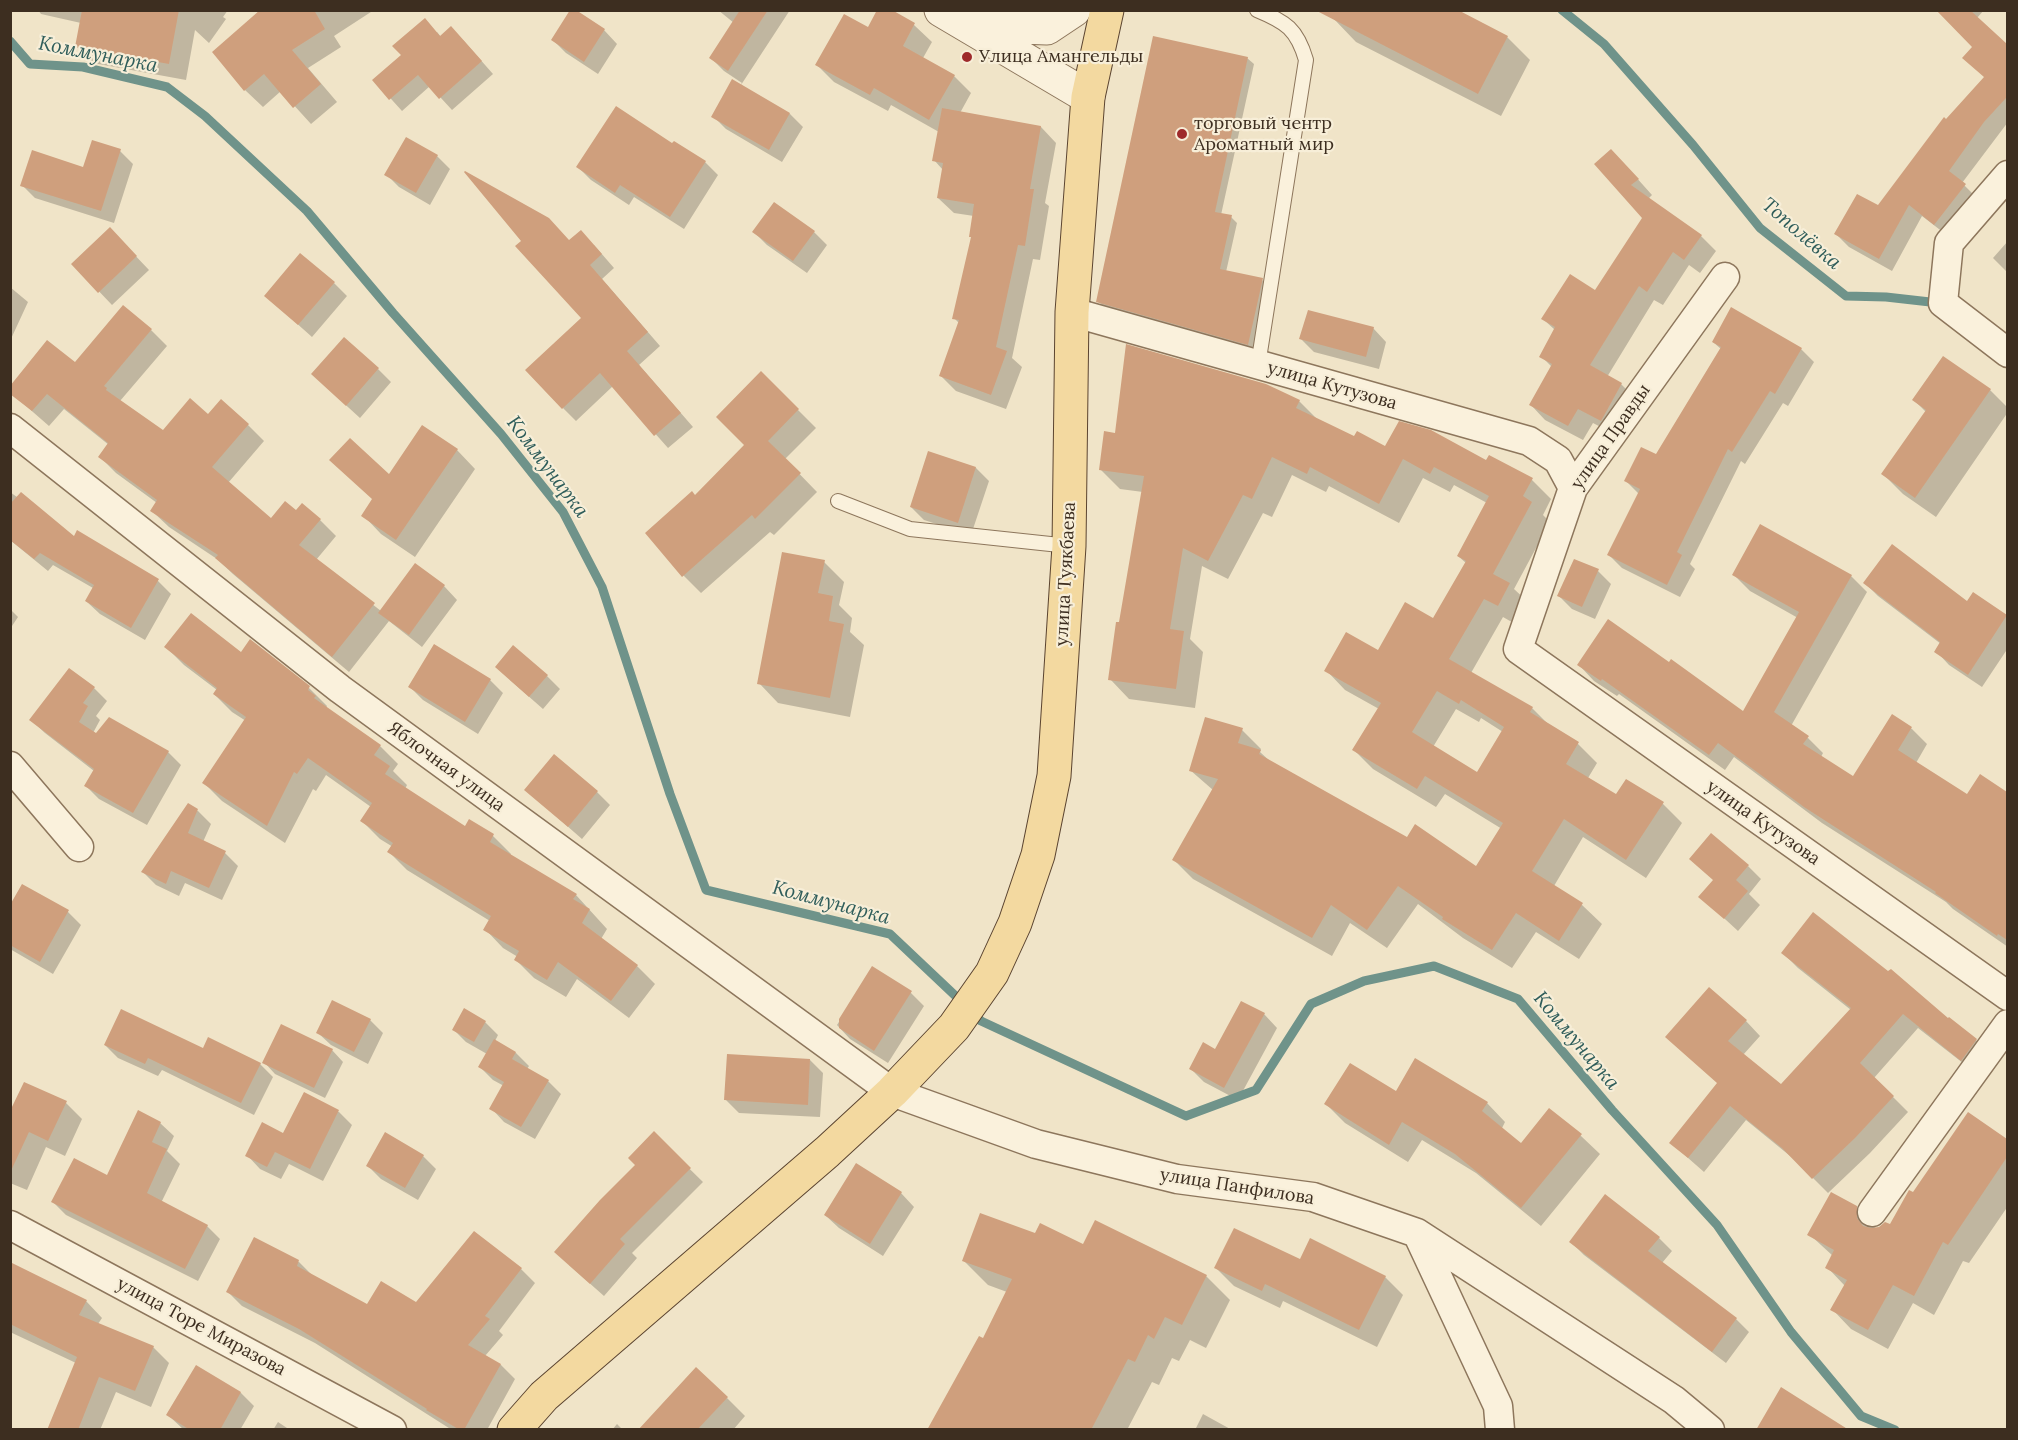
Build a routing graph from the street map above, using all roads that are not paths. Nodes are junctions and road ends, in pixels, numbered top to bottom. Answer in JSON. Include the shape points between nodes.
{"nodes":[{"id":1,"x":1074,"y":10,"type":"edge"},
{"id":2,"x":1107,"y":10,"type":"edge"},
{"id":3,"x":1257,"y":10,"type":"edge"},
{"id":4,"x":954,"y":18,"type":"edge"},
{"id":5,"x":1088,"y":98,"type":"junction"},
{"id":6,"x":2007,"y":175,"type":"edge"},
{"id":7,"x":1725,"y":277,"type":"dead end"},
{"id":8,"x":1072,"y":312,"type":"junction"},
{"id":9,"x":2007,"y":353,"type":"edge"},
{"id":10,"x":1258,"y":365,"type":"junction"},
{"id":11,"x":10,"y":428,"type":"edge"},
{"id":12,"x":1573,"y":488,"type":"junction"},
{"id":13,"x":838,"y":501,"type":"dead end"},
{"id":14,"x":1069,"y":546,"type":"junction"},
{"id":15,"x":1518,"y":649,"type":"joint"},
{"id":16,"x":10,"y":766,"type":"edge"},
{"id":17,"x":79,"y":847,"type":"dead end"},
{"id":18,"x":2007,"y":996,"type":"edge"},
{"id":19,"x":2007,"y":1024,"type":"edge"},
{"id":20,"x":891,"y":1092,"type":"junction"},
{"id":21,"x":1872,"y":1212,"type":"dead end"},
{"id":22,"x":10,"y":1225,"type":"edge"},
{"id":23,"x":1417,"y":1233,"type":"junction"},
{"id":24,"x":392,"y":1430,"type":"edge"},
{"id":25,"x":514,"y":1430,"type":"edge"},
{"id":26,"x":1500,"y":1430,"type":"edge"},
{"id":27,"x":1710,"y":1430,"type":"edge"}],
"edges":[{"from":1,"to":4,"type":"street","via":[[1047,28]]},
{"from":2,"to":5,"type":"main road","name":"улица Туякбаева"},
{"from":3,"to":10,"type":"lane","via":[[1288,26],[1300,41],[1306,60]]},
{"from":4,"to":5,"type":"street"},
{"from":5,"to":8,"type":"main road","name":"улица Туякбаева"},
{"from":6,"to":9,"type":"street","via":[[1949,243],[1943,303]]},
{"from":7,"to":12,"type":"street","name":"улица Правды"},
{"from":8,"to":10,"type":"street","name":"улица Кутузова"},
{"from":8,"to":14,"type":"main road","name":"улица Туякбаева"},
{"from":10,"to":12,"type":"street","name":"улица Кутузова","via":[[1529,441],[1558,460]]},
{"from":11,"to":20,"type":"street","name":"Яблочная улица","via":[[340,689]]},
{"from":12,"to":15,"type":"street","name":"улица Правды"},
{"from":13,"to":14,"type":"lane","via":[[910,528]]},
{"from":14,"to":20,"type":"main road","name":"улица Туякбаева","via":[[1054,776],[1038,855],[1016,923],[992,973],[954,1027]]},
{"from":15,"to":18,"type":"street","name":"улица Кутузова"},
{"from":16,"to":17,"type":"street"},
{"from":19,"to":21,"type":"street"},
{"from":20,"to":23,"type":"street","name":"улица Панфилова","via":[[1036,1143],[1177,1179],[1313,1197]]},
{"from":20,"to":25,"type":"main road","name":"улица Туякбаева","via":[[819,1160],[544,1396]]},
{"from":22,"to":24,"type":"street","name":"улица Торе Миразова"},
{"from":23,"to":26,"type":"street","via":[[1498,1406]]},
{"from":23,"to":27,"type":"street","name":"улица Панфилова","via":[[1674,1400]]}]}
